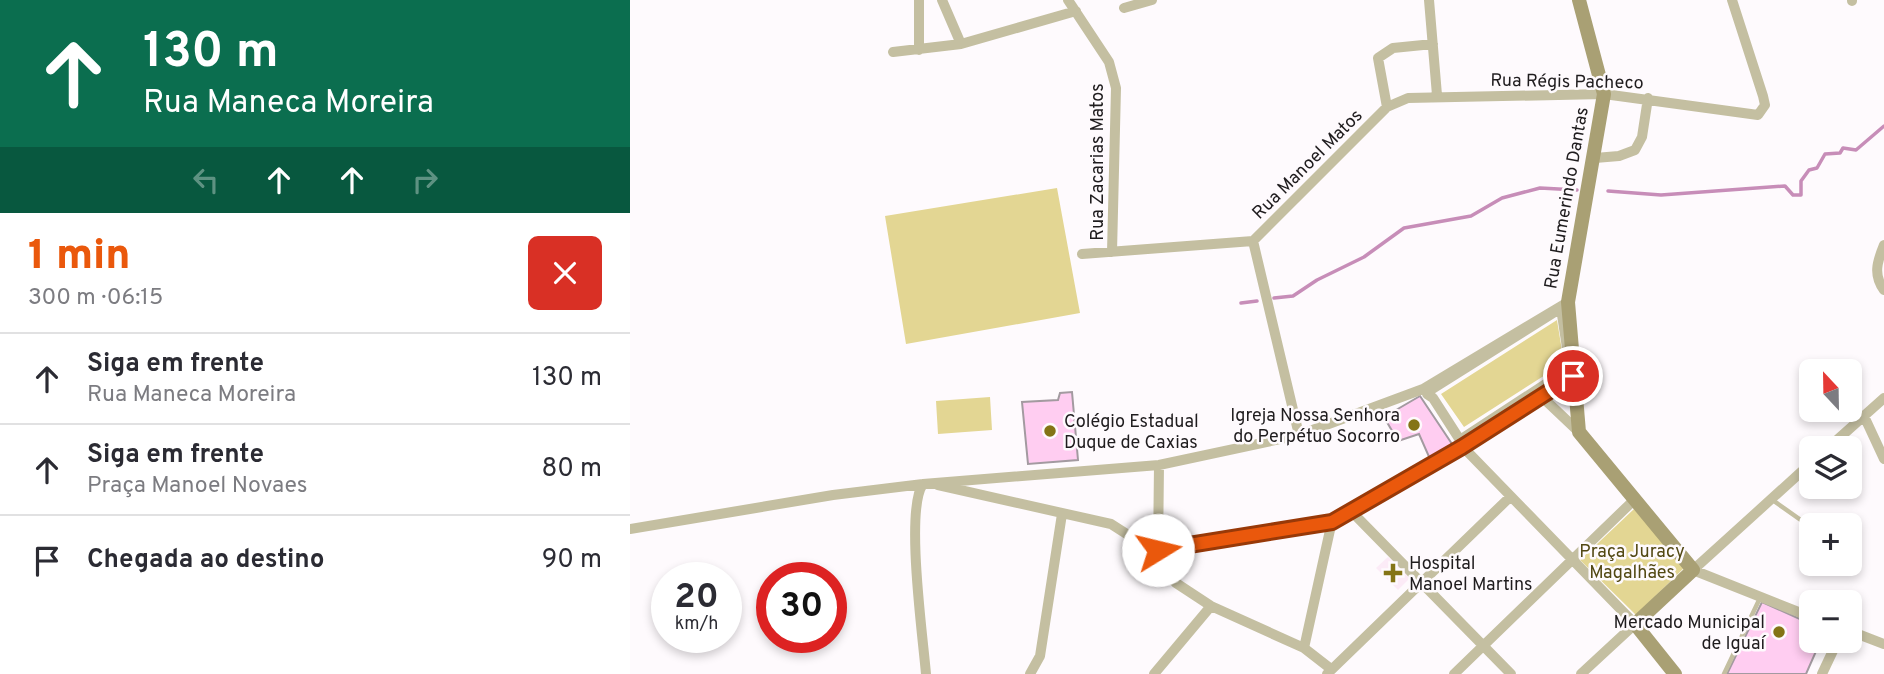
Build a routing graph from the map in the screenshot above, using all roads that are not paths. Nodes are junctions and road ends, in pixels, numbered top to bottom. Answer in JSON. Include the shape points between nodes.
{"nodes":[{"id":1,"x":919,"y":0,"type":"edge"},
{"id":2,"x":942,"y":0,"type":"edge"},
{"id":3,"x":1068,"y":0,"type":"edge"},
{"id":4,"x":1152,"y":0,"type":"edge"},
{"id":5,"x":1429,"y":0,"type":"edge"},
{"id":6,"x":1579,"y":0,"type":"edge"},
{"id":7,"x":1732,"y":0,"type":"edge"},
{"id":8,"x":1124,"y":8,"type":"dead end"},
{"id":9,"x":1076,"y":10,"type":"junction"},
{"id":10,"x":961,"y":44,"type":"junction"},
{"id":11,"x":1433,"y":44,"type":"junction"},
{"id":12,"x":919,"y":50,"type":"junction"},
{"id":13,"x":893,"y":52,"type":"dead end"},
{"id":14,"x":1604,"y":94,"type":"junction"},
{"id":15,"x":1437,"y":95,"type":"junction"},
{"id":16,"x":1648,"y":98,"type":"junction"},
{"id":17,"x":1387,"y":107,"type":"junction"},
{"id":18,"x":1595,"y":158,"type":"junction"},
{"id":19,"x":1253,"y":241,"type":"junction"},
{"id":20,"x":1884,"y":245,"type":"edge"},
{"id":21,"x":1112,"y":252,"type":"junction"},
{"id":22,"x":1082,"y":254,"type":"dead end"},
{"id":23,"x":1884,"y":290,"type":"edge"},
{"id":24,"x":1567,"y":302,"type":"junction"},
{"id":25,"x":1573,"y":376,"type":"junction"},
{"id":26,"x":1425,"y":392,"type":"junction"},
{"id":27,"x":1541,"y":396,"type":"junction"},
{"id":28,"x":1884,"y":398,"type":"edge"},
{"id":29,"x":1864,"y":416,"type":"junction"},
{"id":30,"x":1579,"y":432,"type":"junction"},
{"id":31,"x":1299,"y":435,"type":"junction"},
{"id":32,"x":1842,"y":436,"type":"edge"},
{"id":33,"x":1462,"y":447,"type":"junction"},
{"id":34,"x":1884,"y":459,"type":"edge"},
{"id":35,"x":1158,"y":465,"type":"junction"},
{"id":36,"x":1799,"y":474,"type":"edge"},
{"id":37,"x":927,"y":483,"type":"junction"},
{"id":38,"x":1510,"y":497,"type":"junction"},
{"id":39,"x":1771,"y":499,"type":"junction"},
{"id":40,"x":1634,"y":500,"type":"junction"},
{"id":41,"x":1352,"y":512,"type":"junction"},
{"id":42,"x":1062,"y":514,"type":"junction"},
{"id":43,"x":1799,"y":519,"type":"edge"},
{"id":44,"x":1332,"y":522,"type":"junction"},
{"id":45,"x":630,"y":530,"type":"edge"},
{"id":46,"x":1158,"y":550,"type":"junction"},
{"id":47,"x":1572,"y":561,"type":"junction"},
{"id":48,"x":1158,"y":565,"type":"junction"},
{"id":49,"x":1693,"y":570,"type":"junction"},
{"id":50,"x":1422,"y":582,"type":"junction"},
{"id":51,"x":1760,"y":598,"type":"junction"},
{"id":52,"x":1211,"y":606,"type":"junction"},
{"id":53,"x":1799,"y":613,"type":"edge"},
{"id":54,"x":1635,"y":624,"type":"junction"},
{"id":55,"x":1862,"y":636,"type":"edge"},
{"id":56,"x":1884,"y":644,"type":"edge"},
{"id":57,"x":1484,"y":646,"type":"junction"},
{"id":58,"x":1304,"y":648,"type":"junction"},
{"id":59,"x":1832,"y":653,"type":"edge"},
{"id":60,"x":1329,"y":672,"type":"edge"},
{"id":61,"x":926,"y":674,"type":"edge"},
{"id":62,"x":1030,"y":674,"type":"edge"},
{"id":63,"x":1154,"y":674,"type":"edge"},
{"id":64,"x":1454,"y":674,"type":"edge"},
{"id":65,"x":1511,"y":674,"type":"edge"},
{"id":66,"x":1581,"y":674,"type":"edge"},
{"id":67,"x":1675,"y":674,"type":"edge"},
{"id":68,"x":1724,"y":674,"type":"edge"},
{"id":69,"x":1822,"y":674,"type":"edge"}],
"edges":[{"from":1,"to":12,"type":"street"},
{"from":2,"to":10,"type":"street"},
{"from":3,"to":9,"type":"street","name":"Rua Zacarias Matos"},
{"from":4,"to":8,"type":"street"},
{"from":5,"to":11,"type":"street"},
{"from":6,"to":14,"type":"street"},
{"from":7,"to":16,"type":"street","name":"Rua Régis Pacheco","via":[[1765,105],[1758,115]]},
{"from":9,"to":10,"type":"street"},
{"from":9,"to":21,"type":"street","name":"Rua Zacarias Matos","via":[[1110,62],[1116,88]]},
{"from":10,"to":12,"type":"street"},
{"from":11,"to":15,"type":"street"},
{"from":11,"to":17,"type":"street","via":[[1394,48],[1378,58]]},
{"from":12,"to":13,"type":"street"},
{"from":14,"to":15,"type":"street","name":"Rua Régis Pacheco"},
{"from":14,"to":16,"type":"street","name":"Rua Régis Pacheco"},
{"from":14,"to":18,"type":"street","name":"Rua Eumerindo Dantas"},
{"from":15,"to":17,"type":"street","name":"Rua Régis Pacheco","via":[[1408,98]]},
{"from":16,"to":18,"type":"street","via":[[1642,137],[1635,150]]},
{"from":17,"to":19,"type":"street","name":"Rua Manoel Matos"},
{"from":18,"to":24,"type":"street","name":"Rua Eumerindo Dantas"},
{"from":19,"to":21,"type":"street","name":"Rua Manoel Matos"},
{"from":19,"to":31,"type":"street"},
{"from":20,"to":23,"type":"street","via":[[1877,269]]},
{"from":21,"to":22,"type":"street","name":"Rua Manoel Matos"},
{"from":24,"to":25,"type":"street","name":"Rua Eumerindo Dantas"},
{"from":24,"to":26,"type":"street"},
{"from":25,"to":27,"type":"street"},
{"from":25,"to":30,"type":"street","name":"Rua Eumerindo Dantas"},
{"from":26,"to":26,"type":"street","via":[[1429,391],[1561,308],[1570,368],[1460,440]]},
{"from":26,"to":31,"type":"street"},
{"from":26,"to":33,"type":"street"},
{"from":27,"to":30,"type":"street"},
{"from":27,"to":33,"type":"street"},
{"from":28,"to":29,"type":"street"},
{"from":29,"to":32,"type":"street"},
{"from":29,"to":34,"type":"street"},
{"from":30,"to":40,"type":"street"},
{"from":31,"to":35,"type":"street"},
{"from":33,"to":38,"type":"street"},
{"from":33,"to":41,"type":"street"},
{"from":35,"to":37,"type":"street"},
{"from":35,"to":46,"type":"street"},
{"from":36,"to":39,"type":"street"},
{"from":37,"to":42,"type":"street"},
{"from":37,"to":45,"type":"street"},
{"from":37,"to":61,"type":"street","via":[[918,490],[915,524]]},
{"from":38,"to":47,"type":"street"},
{"from":38,"to":50,"type":"street"},
{"from":39,"to":43,"type":"lane"},
{"from":39,"to":49,"type":"street"},
{"from":40,"to":47,"type":"street"},
{"from":40,"to":49,"type":"street"},
{"from":41,"to":44,"type":"street"},
{"from":41,"to":50,"type":"street"},
{"from":42,"to":48,"type":"street","via":[[1111,524],[1126,532]]},
{"from":42,"to":62,"type":"street","via":[[1040,656]]},
{"from":44,"to":46,"type":"street"},
{"from":44,"to":58,"type":"street"},
{"from":46,"to":48,"type":"street"},
{"from":47,"to":54,"type":"street"},
{"from":47,"to":57,"type":"street"},
{"from":48,"to":52,"type":"street","via":[[1165,575]]},
{"from":49,"to":51,"type":"street"},
{"from":49,"to":54,"type":"street"},
{"from":50,"to":57,"type":"street"},
{"from":50,"to":60,"type":"street"},
{"from":51,"to":53,"type":"street"},
{"from":51,"to":68,"type":"lane"},
{"from":52,"to":58,"type":"street"},
{"from":52,"to":63,"type":"street"},
{"from":54,"to":66,"type":"street"},
{"from":54,"to":67,"type":"street"},
{"from":55,"to":56,"type":"street"},
{"from":57,"to":64,"type":"street"},
{"from":57,"to":65,"type":"street"},
{"from":58,"to":60,"type":"street"},
{"from":59,"to":69,"type":"street"}]}
